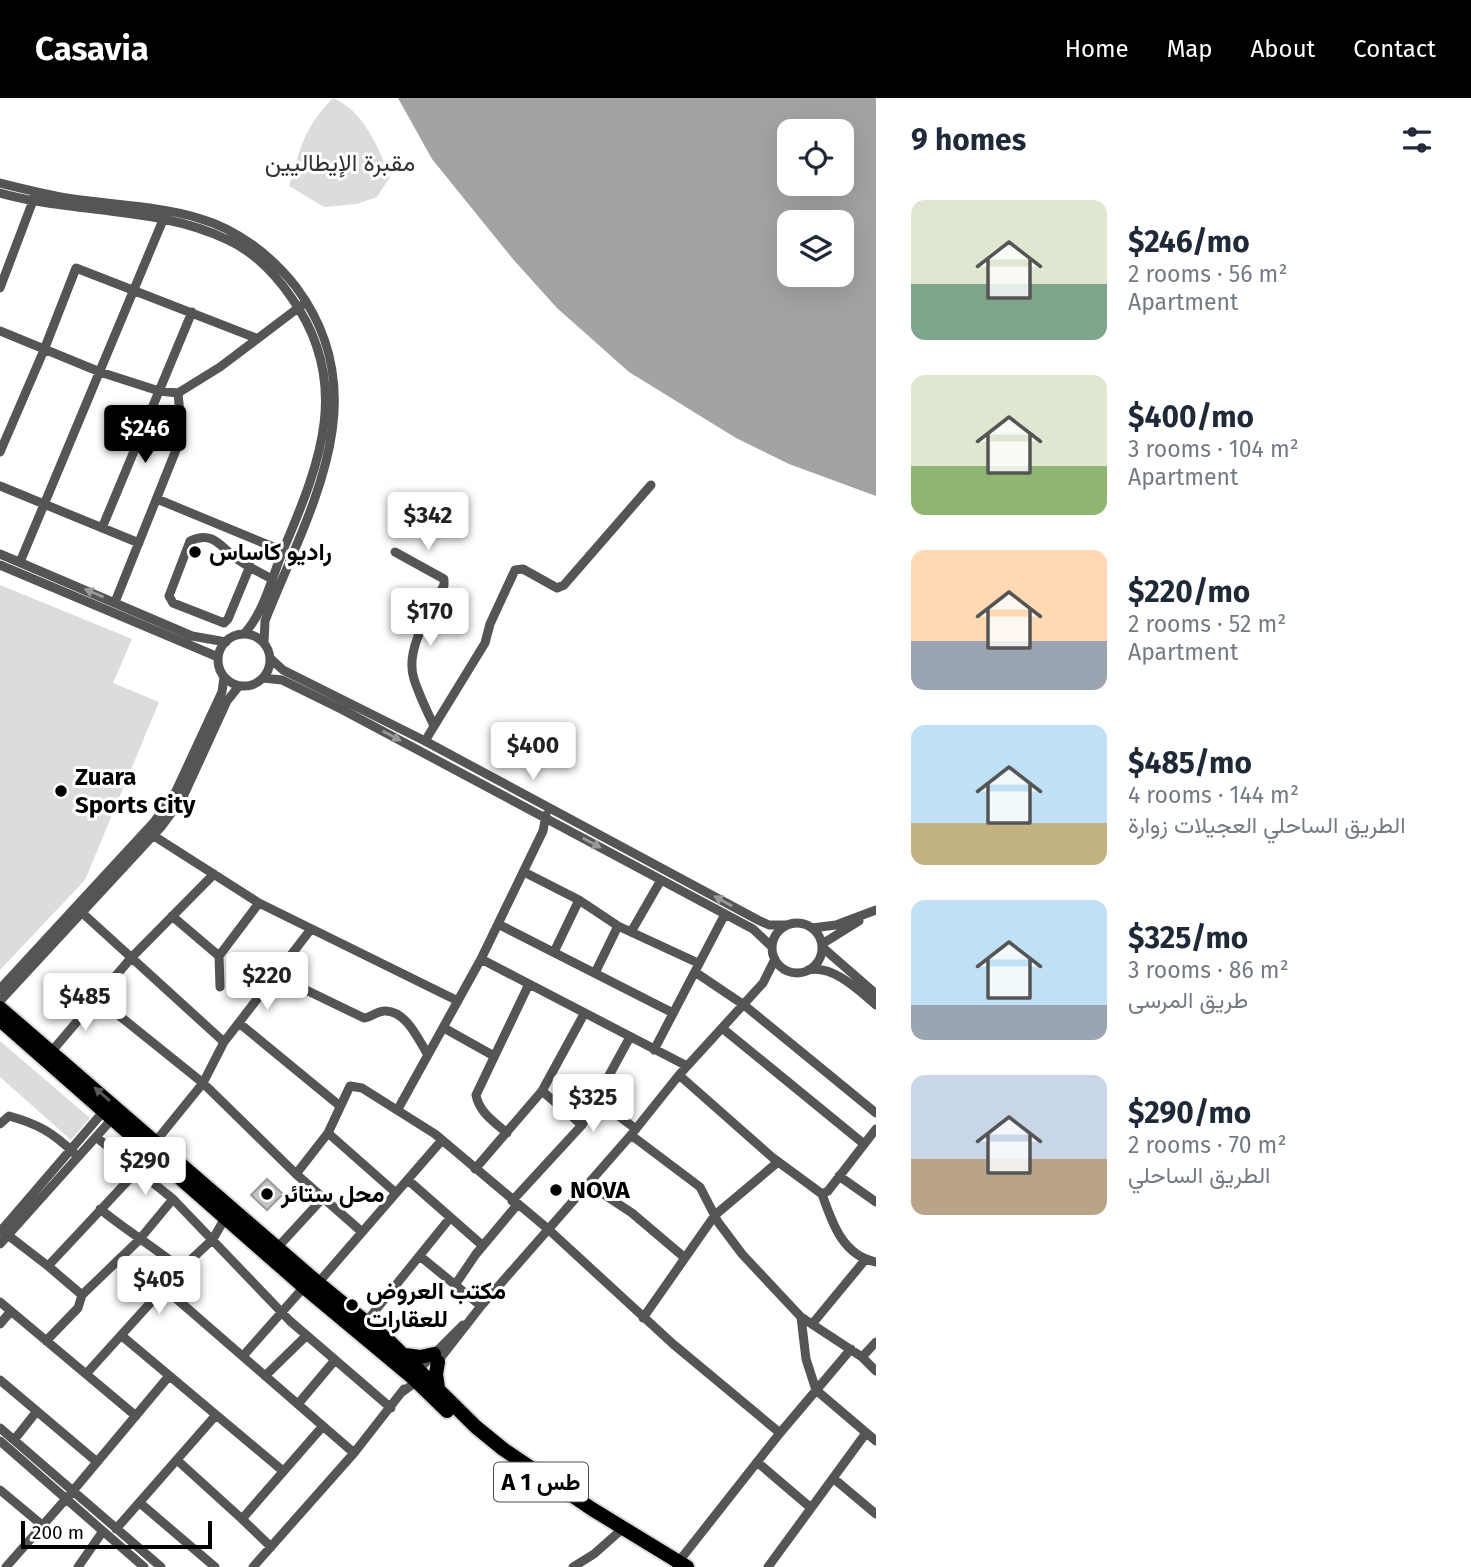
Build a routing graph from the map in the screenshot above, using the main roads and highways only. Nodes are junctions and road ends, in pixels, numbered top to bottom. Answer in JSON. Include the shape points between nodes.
{"nodes":[{"id":1,"x":0,"y":1008,"type":"edge"},
{"id":2,"x":0,"y":1020,"type":"edge"},
{"id":3,"x":311,"y":1285,"type":"junction"},
{"id":4,"x":405,"y":1355,"type":"junction"},
{"id":5,"x":418,"y":1375,"type":"junction"},
{"id":6,"x":438,"y":1388,"type":"junction"},
{"id":7,"x":679,"y":1566,"type":"edge"}],
"edges":[{"from":3,"to":1,"type":"highway","number":"A 1 طس","one_way":true,"via":[[277,1248]]},
{"from":2,"to":3,"type":"highway","number":"A 1 طس","via":[[225,1218]]},
{"from":3,"to":4,"type":"highway","number":"A 1 طس"},
{"from":3,"to":5,"type":"highway","number":"A 1 طس"},
{"from":4,"to":5,"type":"highway","number":"A 1 طس"},
{"from":4,"to":6,"type":"highway","via":[[436,1358]]},
{"from":5,"to":6,"type":"highway","number":"A 1 طس"},
{"from":5,"to":7,"type":"highway","number":"A 1 طس","via":[[456,1418],[530,1475]]},
{"from":6,"to":7,"type":"highway","number":"A 1 طس","via":[[503,1449]]}]}
